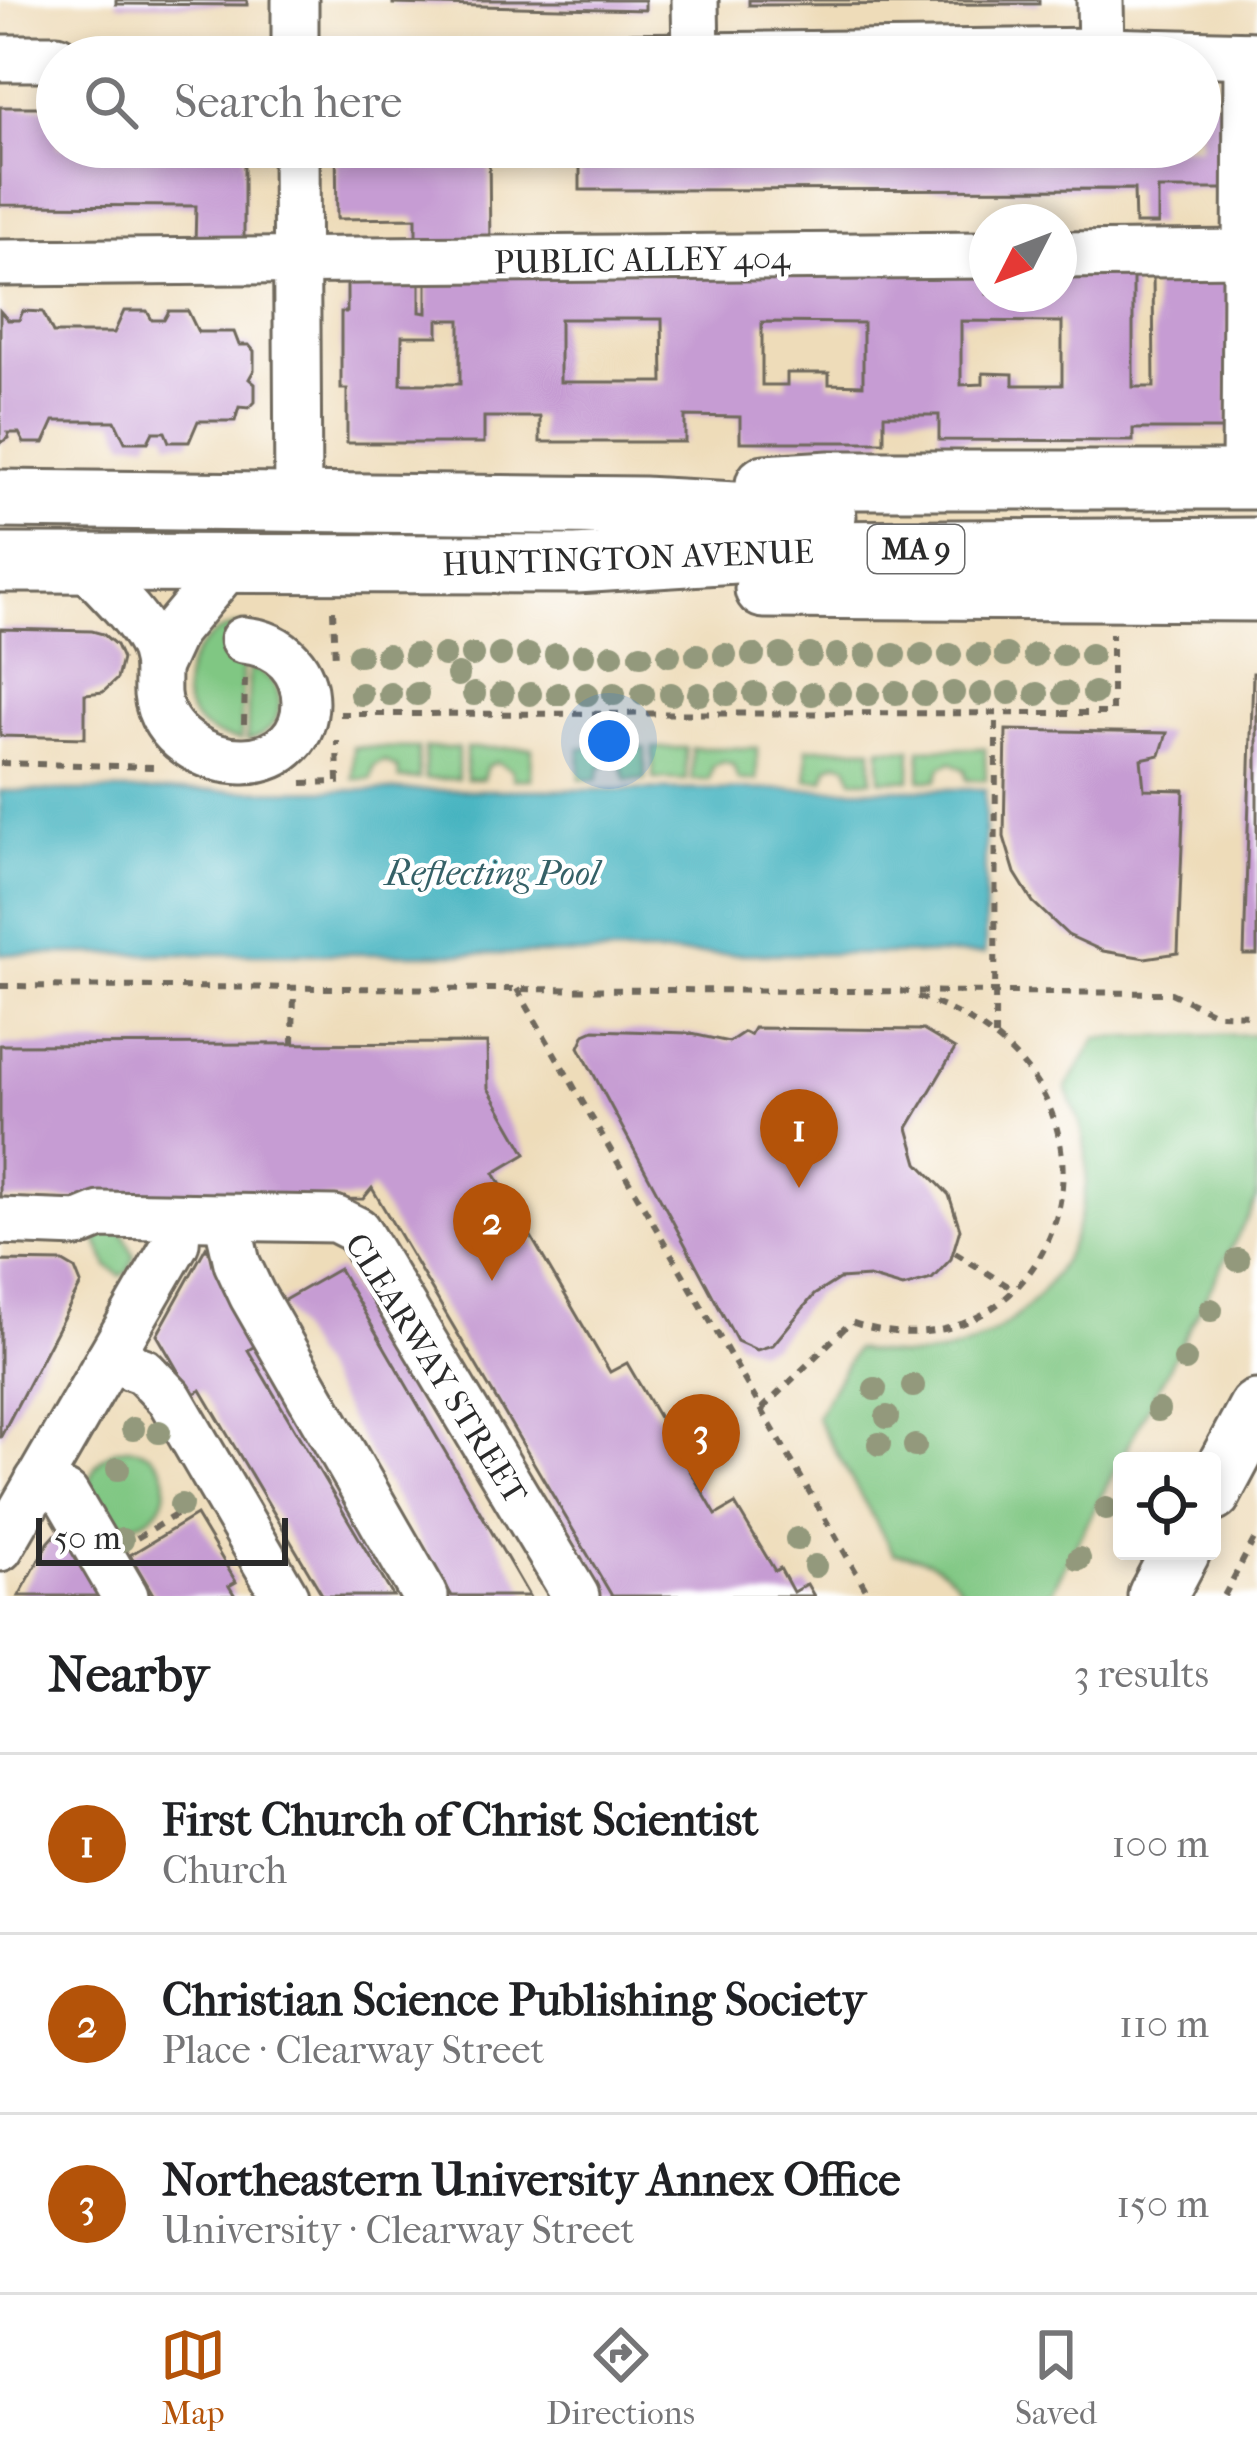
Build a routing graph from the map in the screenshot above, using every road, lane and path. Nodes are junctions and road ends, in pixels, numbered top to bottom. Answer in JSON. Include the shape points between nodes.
{"nodes":[{"id":1,"x":295,"y":0,"type":"edge"},
{"id":2,"x":695,"y":0,"type":"edge"},
{"id":3,"x":1100,"y":0,"type":"edge"},
{"id":4,"x":295,"y":36,"type":"edge"},
{"id":5,"x":696,"y":36,"type":"edge"},
{"id":6,"x":1101,"y":36,"type":"edge"},
{"id":7,"x":1221,"y":54,"type":"edge"},
{"id":8,"x":1252,"y":55,"type":"edge"},
{"id":9,"x":0,"y":58,"type":"edge"},
{"id":10,"x":36,"y":58,"type":"edge"},
{"id":11,"x":296,"y":168,"type":"edge"},
{"id":12,"x":1244,"y":253,"type":"junction"},
{"id":13,"x":969,"y":255,"type":"edge"},
{"id":14,"x":1077,"y":255,"type":"edge"},
{"id":15,"x":0,"y":263,"type":"edge"},
{"id":16,"x":297,"y":263,"type":"junction"},
{"id":17,"x":1253,"y":492,"type":"edge"},
{"id":18,"x":0,"y":499,"type":"edge"},
{"id":19,"x":298,"y":502,"type":"junction"},
{"id":20,"x":1257,"y":548,"type":"edge"},
{"id":21,"x":0,"y":563,"type":"edge"},
{"id":22,"x":84,"y":563,"type":"junction"},
{"id":23,"x":230,"y":564,"type":"junction"},
{"id":24,"x":576,"y":564,"type":"junction"},
{"id":25,"x":1257,"y":592,"type":"edge"},
{"id":26,"x":333,"y":610,"type":"dead end"},
{"id":27,"x":1112,"y":633,"type":"dead end"},
{"id":28,"x":244,"y":654,"type":"joint"},
{"id":29,"x":158,"y":666,"type":"junction"},
{"id":30,"x":335,"y":675,"type":"dead end"},
{"id":31,"x":336,"y":694,"type":"dead end"},
{"id":32,"x":244,"y":713,"type":"dead end"},
{"id":33,"x":996,"y":715,"type":"junction"},
{"id":34,"x":0,"y":986,"type":"edge"},
{"id":35,"x":294,"y":987,"type":"junction"},
{"id":36,"x":518,"y":989,"type":"junction"},
{"id":37,"x":900,"y":991,"type":"junction"},
{"id":38,"x":997,"y":992,"type":"junction"},
{"id":39,"x":1257,"y":1015,"type":"edge"},
{"id":40,"x":995,"y":1037,"type":"junction"},
{"id":41,"x":293,"y":1044,"type":"dead end"},
{"id":42,"x":178,"y":1219,"type":"junction"},
{"id":43,"x":227,"y":1219,"type":"junction"},
{"id":44,"x":0,"y":1221,"type":"edge"},
{"id":45,"x":955,"y":1253,"type":"dead end"},
{"id":46,"x":1013,"y":1289,"type":"junction"},
{"id":47,"x":109,"y":1359,"type":"junction"},
{"id":48,"x":762,"y":1409,"type":"junction"},
{"id":49,"x":1257,"y":1409,"type":"edge"},
{"id":50,"x":1221,"y":1476,"type":"edge"},
{"id":51,"x":38,"y":1481,"type":"junction"},
{"id":52,"x":196,"y":1502,"type":"dead end"},
{"id":53,"x":1257,"y":1534,"type":"edge"},
{"id":54,"x":130,"y":1542,"type":"dead end"},
{"id":55,"x":0,"y":1548,"type":"edge"},
{"id":56,"x":1176,"y":1560,"type":"edge"},
{"id":57,"x":125,"y":1596,"type":"edge"},
{"id":58,"x":285,"y":1596,"type":"edge"},
{"id":59,"x":424,"y":1596,"type":"edge"},
{"id":60,"x":576,"y":1596,"type":"edge"},
{"id":61,"x":870,"y":1596,"type":"edge"},
{"id":62,"x":1157,"y":1596,"type":"edge"},
{"id":63,"x":1224,"y":1596,"type":"edge"}],
"edges":[{"from":1,"to":4,"type":"street"},
{"from":2,"to":5,"type":"street"},
{"from":3,"to":6,"type":"street"},
{"from":7,"to":8,"type":"street"},
{"from":8,"to":12,"type":"street"},
{"from":9,"to":10,"type":"street"},
{"from":11,"to":16,"type":"street"},
{"from":12,"to":14,"type":"street"},
{"from":12,"to":17,"type":"street"},
{"from":13,"to":16,"type":"street","name":"PUBLIC ALLEY 404"},
{"from":15,"to":16,"type":"street","name":"PUBLIC ALLEY 404"},
{"from":16,"to":19,"type":"street"},
{"from":17,"to":19,"type":"main road","name":"HUNTINGTON AVENUE","number":"MA 9","via":[[830,516]]},
{"from":18,"to":19,"type":"main road","name":"HUNTINGTON AVENUE","number":"MA 9"},
{"from":20,"to":24,"type":"main road","name":"HUNTINGTON AVENUE","number":"MA 9","via":[[777,551]]},
{"from":21,"to":22,"type":"main road","name":"HUNTINGTON AVENUE","number":"MA 9"},
{"from":22,"to":23,"type":"main road","name":"HUNTINGTON AVENUE","number":"MA 9"},
{"from":22,"to":29,"type":"street","via":[[142,630]]},
{"from":23,"to":24,"type":"main road","name":"HUNTINGTON AVENUE","number":"MA 9"},
{"from":23,"to":29,"type":"street","via":[[175,631]]},
{"from":24,"to":25,"type":"main road","via":[[777,589]]},
{"from":26,"to":30,"type":"path"},
{"from":27,"to":33,"type":"path","via":[[1112,713]]},
{"from":28,"to":29,"type":"street","via":[[267,644],[283,654],[305,693],[294,737],[266,758],[221,759],[180,738],[160,708]]},
{"from":28,"to":32,"type":"path"},
{"from":31,"to":33,"type":"path","via":[[337,714]]},
{"from":33,"to":38,"type":"path"},
{"from":34,"to":35,"type":"path"},
{"from":35,"to":36,"type":"path"},
{"from":35,"to":41,"type":"path"},
{"from":36,"to":37,"type":"path"},
{"from":36,"to":48,"type":"path"},
{"from":37,"to":38,"type":"path"},
{"from":37,"to":40,"type":"path"},
{"from":38,"to":39,"type":"path","via":[[1171,993],[1216,1014]]},
{"from":38,"to":40,"type":"path"},
{"from":40,"to":46,"type":"path","via":[[1038,1084],[1063,1151],[1053,1229]]},
{"from":42,"to":43,"type":"street","name":"CLEARWAY STREET"},
{"from":42,"to":44,"type":"street","name":"CLEARWAY STREET"},
{"from":42,"to":47,"type":"street","via":[[176,1243]]},
{"from":43,"to":59,"type":"street","via":[[237,1263],[270,1328]]},
{"from":43,"to":60,"type":"street","name":"CLEARWAY STREET","via":[[334,1219],[357,1230]]},
{"from":45,"to":46,"type":"path"},
{"from":46,"to":48,"type":"path","via":[[937,1330],[902,1334],[850,1322]]},
{"from":47,"to":51,"type":"street"},
{"from":47,"to":58,"type":"street","via":[[142,1371],[170,1400]]},
{"from":48,"to":61,"type":"path"},
{"from":49,"to":50,"type":"main road"},
{"from":51,"to":55,"type":"street"},
{"from":51,"to":57,"type":"street","via":[[65,1496]]},
{"from":52,"to":54,"type":"path"},
{"from":53,"to":63,"type":"path"},
{"from":56,"to":62,"type":"main road"}]}
